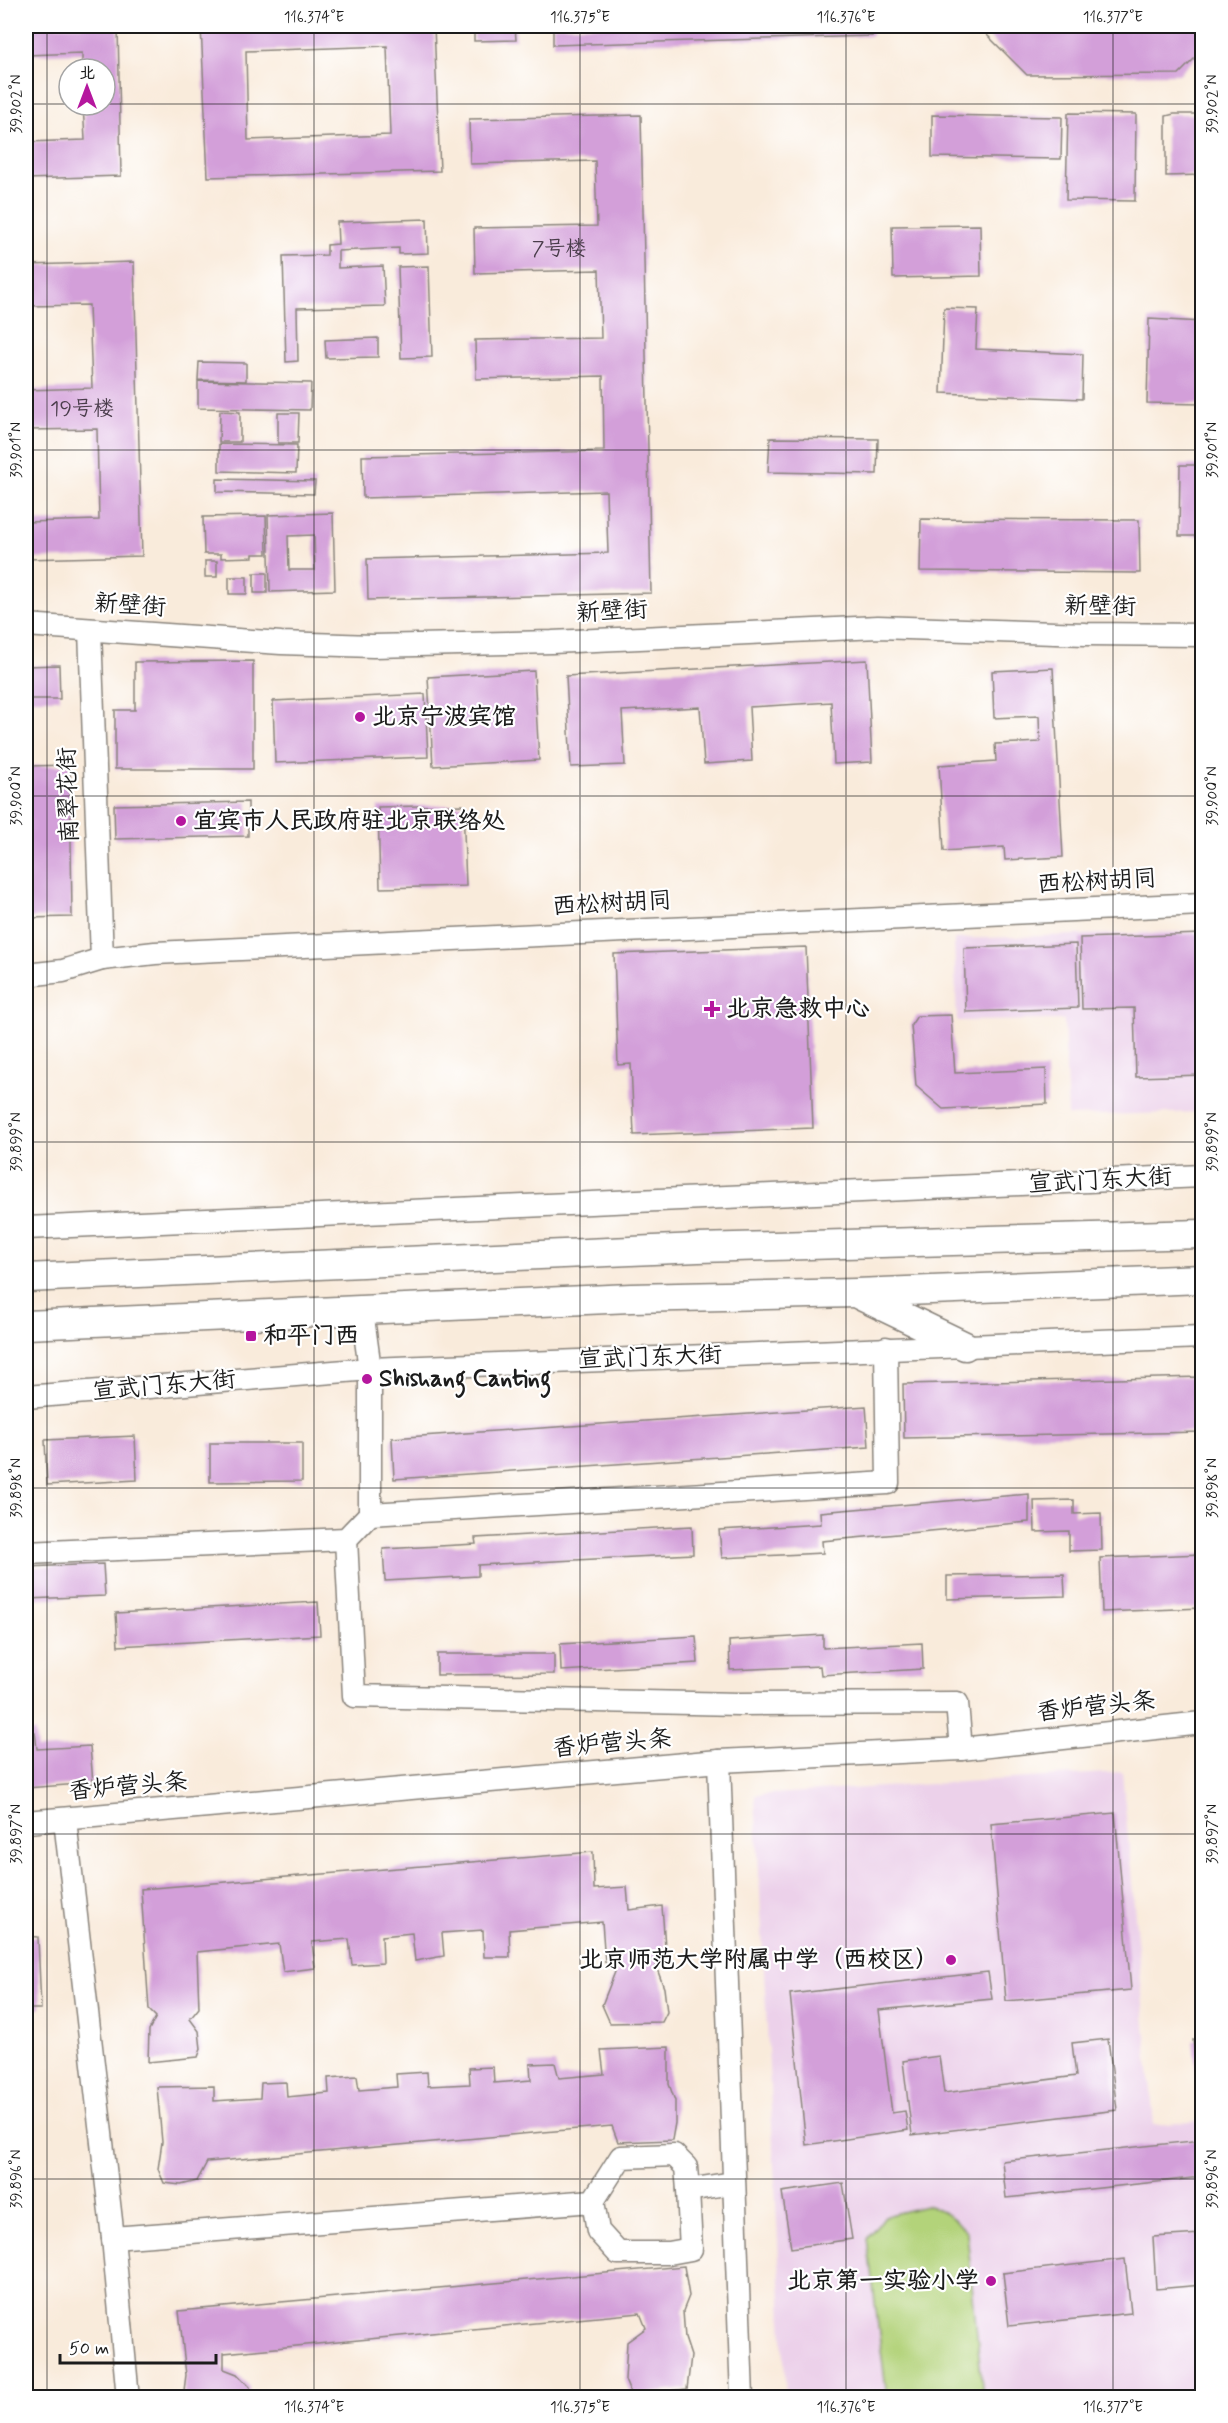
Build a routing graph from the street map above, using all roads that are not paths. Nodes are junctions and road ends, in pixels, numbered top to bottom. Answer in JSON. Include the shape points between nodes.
{"nodes":[{"id":1,"x":26,"y":625,"type":"edge"},
{"id":2,"x":90,"y":630,"type":"junction"},
{"id":3,"x":1203,"y":635,"type":"edge"},
{"id":4,"x":1203,"y":904,"type":"edge"},
{"id":5,"x":102,"y":958,"type":"junction"},
{"id":6,"x":26,"y":975,"type":"edge"},
{"id":7,"x":1203,"y":1176,"type":"edge"},
{"id":8,"x":26,"y":1228,"type":"edge"},
{"id":9,"x":1203,"y":1234,"type":"edge"},
{"id":10,"x":26,"y":1278,"type":"edge"},
{"id":11,"x":1203,"y":1279,"type":"edge"},
{"id":12,"x":856,"y":1293,"type":"junction"},
{"id":13,"x":362,"y":1311,"type":"junction"},
{"id":14,"x":26,"y":1325,"type":"edge"},
{"id":15,"x":1203,"y":1337,"type":"edge"},
{"id":16,"x":965,"y":1346,"type":"junction"},
{"id":17,"x":886,"y":1348,"type":"junction"},
{"id":18,"x":370,"y":1370,"type":"junction"},
{"id":19,"x":26,"y":1397,"type":"edge"},
{"id":20,"x":370,"y":1514,"type":"junction"},
{"id":21,"x":346,"y":1539,"type":"junction"},
{"id":22,"x":26,"y":1553,"type":"edge"},
{"id":23,"x":1203,"y":1723,"type":"edge"},
{"id":24,"x":962,"y":1749,"type":"junction"},
{"id":25,"x":719,"y":1761,"type":"junction"},
{"id":26,"x":65,"y":1820,"type":"junction"},
{"id":27,"x":26,"y":1822,"type":"edge"},
{"id":28,"x":733,"y":2183,"type":"junction"},
{"id":29,"x":688,"y":2190,"type":"junction"},
{"id":30,"x":593,"y":2201,"type":"junction"},
{"id":31,"x":113,"y":2238,"type":"junction"},
{"id":32,"x":128,"y":2397,"type":"edge"},
{"id":33,"x":742,"y":2397,"type":"edge"}],
"edges":[{"from":1,"to":2,"type":"street","name":"新壁街"},
{"from":2,"to":3,"type":"street","name":"新壁街","via":[[373,646],[518,644],[878,627]]},
{"from":2,"to":5,"type":"street","name":"南翠花街"},
{"from":4,"to":5,"type":"street","name":"西松树胡同"},
{"from":5,"to":6,"type":"street","name":"西松树胡同","via":[[63,971]]},
{"from":7,"to":8,"type":"street","name":"宣武门东大街"},
{"from":9,"to":10,"type":"main road","via":[[710,1248]]},
{"from":11,"to":12,"type":"main road"},
{"from":12,"to":13,"type":"main road","via":[[631,1298]]},
{"from":12,"to":16,"type":"main road"},
{"from":13,"to":14,"type":"main road"},
{"from":13,"to":18,"type":"street"},
{"from":15,"to":16,"type":"street","name":"宣武门东大街"},
{"from":16,"to":17,"type":"street","name":"宣武门东大街"},
{"from":17,"to":18,"type":"street","name":"宣武门东大街"},
{"from":17,"to":20,"type":"street","via":[[888,1483]]},
{"from":18,"to":19,"type":"street","name":"宣武门东大街"},
{"from":18,"to":20,"type":"street"},
{"from":20,"to":21,"type":"street"},
{"from":21,"to":22,"type":"street"},
{"from":21,"to":24,"type":"street","via":[[354,1696],[739,1704],[957,1703]]},
{"from":23,"to":24,"type":"street","name":"香炉营头条"},
{"from":24,"to":25,"type":"street","name":"香炉营头条"},
{"from":25,"to":26,"type":"street","name":"香炉营头条"},
{"from":25,"to":28,"type":"street"},
{"from":26,"to":27,"type":"street","name":"香炉营头条"},
{"from":26,"to":31,"type":"street"},
{"from":28,"to":29,"type":"street"},
{"from":28,"to":33,"type":"street"},
{"from":29,"to":30,"type":"street","via":[[686,2167],[674,2155],[621,2157]]},
{"from":29,"to":30,"type":"street","via":[[691,2249],[669,2253],[618,2253],[598,2231]]},
{"from":30,"to":31,"type":"street"},
{"from":31,"to":32,"type":"street"}]}
